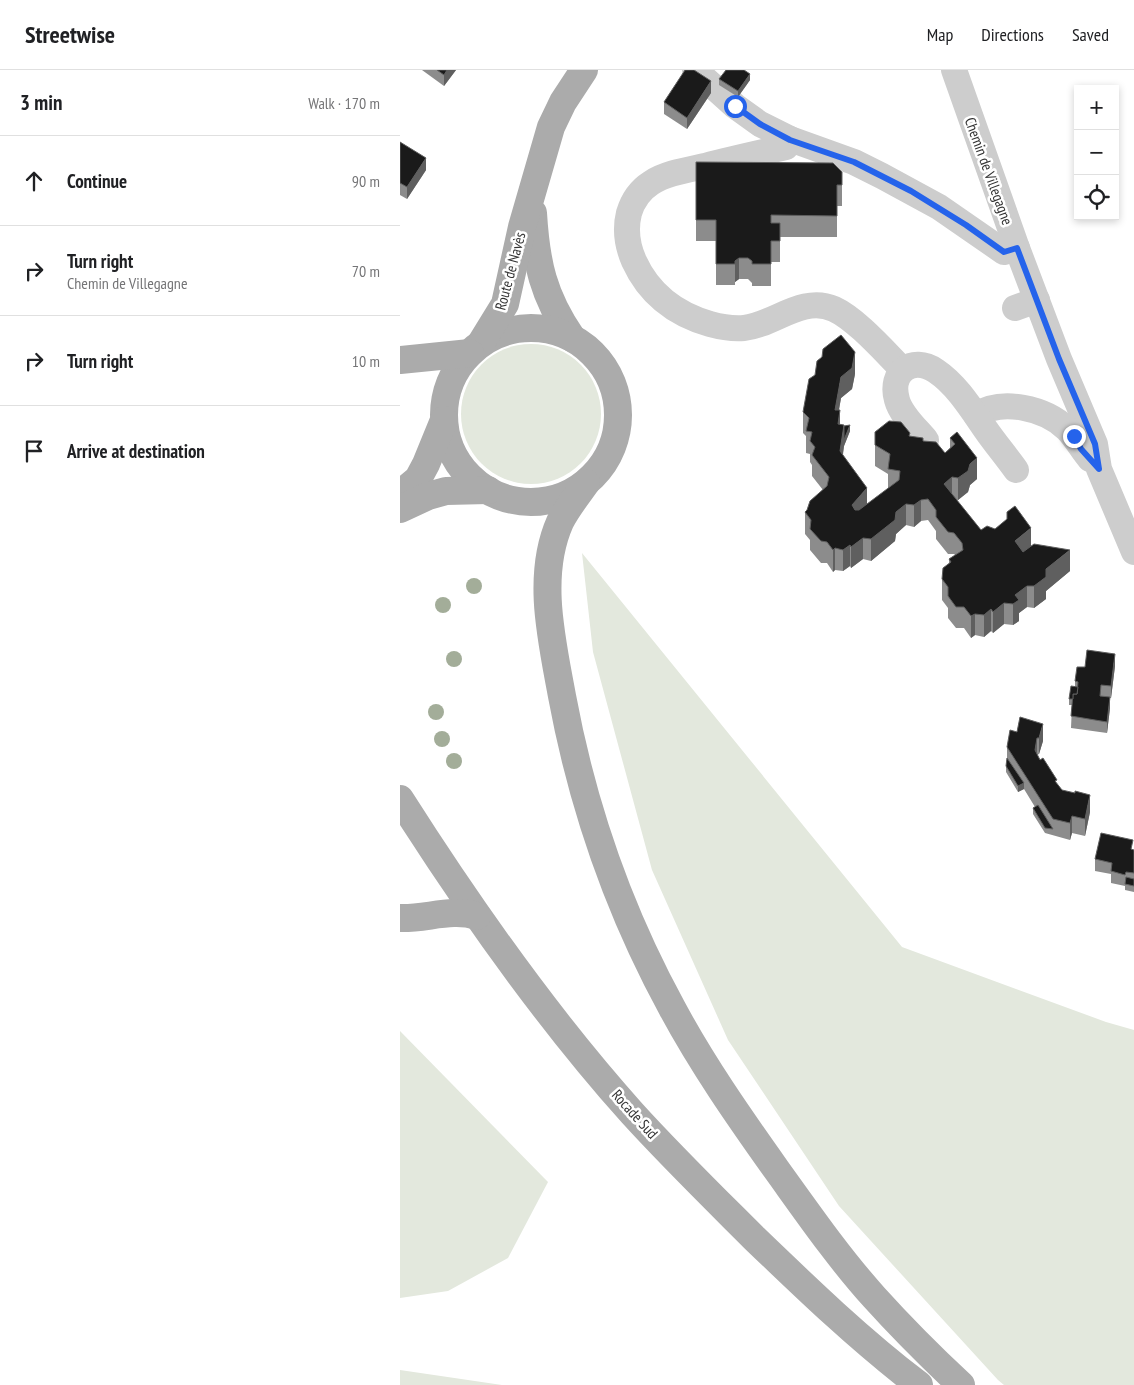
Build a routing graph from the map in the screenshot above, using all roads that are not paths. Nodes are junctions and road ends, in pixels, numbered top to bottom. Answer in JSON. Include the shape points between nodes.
{"nodes":[{"id":1,"x":584,"y":70,"type":"edge"},
{"id":2,"x":695,"y":70,"type":"edge"},
{"id":3,"x":954,"y":70,"type":"edge"},
{"id":4,"x":790,"y":140,"type":"junction"},
{"id":5,"x":532,"y":196,"type":"junction"},
{"id":6,"x":1017,"y":248,"type":"junction"},
{"id":7,"x":572,"y":338,"type":"junction"},
{"id":8,"x":476,"y":348,"type":"junction"},
{"id":9,"x":400,"y":360,"type":"edge"},
{"id":10,"x":902,"y":369,"type":"junction"},
{"id":11,"x":976,"y":415,"type":"junction"},
{"id":12,"x":444,"y":420,"type":"junction"},
{"id":13,"x":926,"y":440,"type":"edge"},
{"id":14,"x":1099,"y":469,"type":"junction"},
{"id":15,"x":1016,"y":470,"type":"dead end"},
{"id":16,"x":586,"y":483,"type":"junction"},
{"id":17,"x":488,"y":490,"type":"junction"},
{"id":18,"x":400,"y":494,"type":"edge"},
{"id":19,"x":400,"y":509,"type":"edge"},
{"id":20,"x":1134,"y":552,"type":"edge"},
{"id":21,"x":400,"y":799,"type":"edge"},
{"id":22,"x":477,"y":916,"type":"junction"},
{"id":23,"x":400,"y":918,"type":"edge"},
{"id":24,"x":919,"y":1385,"type":"edge"},
{"id":25,"x":961,"y":1385,"type":"edge"}],
"edges":[{"from":1,"to":5,"type":"main road","name":"Route de Navès","via":[[551,127]]},
{"from":2,"to":4,"type":"street","via":[[735,106]]},
{"from":3,"to":6,"type":"street","name":"Chemin de Villegagne"},
{"from":4,"to":6,"type":"street","via":[[854,162],[882,176],[939,208],[1004,252]]},
{"from":4,"to":10,"type":"street","via":[[786,146],[673,173],[652,182],[640,192],[631,207],[627,228],[629,246],[640,274],[654,293],[674,309],[722,327],[745,328],[804,306],[819,304],[834,309],[856,324]]},
{"from":5,"to":7,"type":"main road","name":"Route de Navès","via":[[536,256],[541,277]]},
{"from":5,"to":8,"type":"main road","name":"Route de Navès","via":[[505,304]]},
{"from":6,"to":14,"type":"street","name":"Chemin de Villegagne","via":[[1026,304],[1095,444]]},
{"from":7,"to":8,"type":"main road","name":"Route de Navès","via":[[550,329],[526,328],[503,332]]},
{"from":7,"to":16,"type":"main road","name":"Route de Navès","via":[[596,355],[612,379],[619,407],[617,435],[605,462]]},
{"from":8,"to":9,"type":"main road"},
{"from":8,"to":12,"type":"main road","name":"Route de Navès","via":[[455,372],[446,396]]},
{"from":10,"to":11,"type":"street","via":[[912,365],[935,370],[946,378]]},
{"from":10,"to":13,"type":"street","via":[[897,378],[896,400],[900,410]]},
{"from":11,"to":14,"type":"street","via":[[1001,407],[1051,417],[1074,436]]},
{"from":11,"to":15,"type":"street"},
{"from":12,"to":17,"type":"main road","name":"Route de Navès","via":[[448,442],[457,461]]},
{"from":12,"to":18,"type":"main road","name":"Route de Navès","via":[[418,479]]},
{"from":14,"to":20,"type":"street","name":"Chemin de Villegagne"},
{"from":16,"to":17,"type":"main road","name":"Route de Navès","via":[[563,496],[538,502],[512,500]]},
{"from":16,"to":25,"type":"main road","via":[[560,524],[550,561],[548,601],[558,672],[578,770],[619,893],[672,1008],[748,1129],[873,1295]]},
{"from":17,"to":19,"type":"main road","name":"Route de Navès","via":[[446,491]]},
{"from":21,"to":22,"type":"main road","name":"Rocade Sud"},
{"from":22,"to":23,"type":"main road","via":[[457,912]]},
{"from":22,"to":24,"type":"main road","name":"Rocade Sud","via":[[632,1113],[754,1238],[841,1320]]}]}
